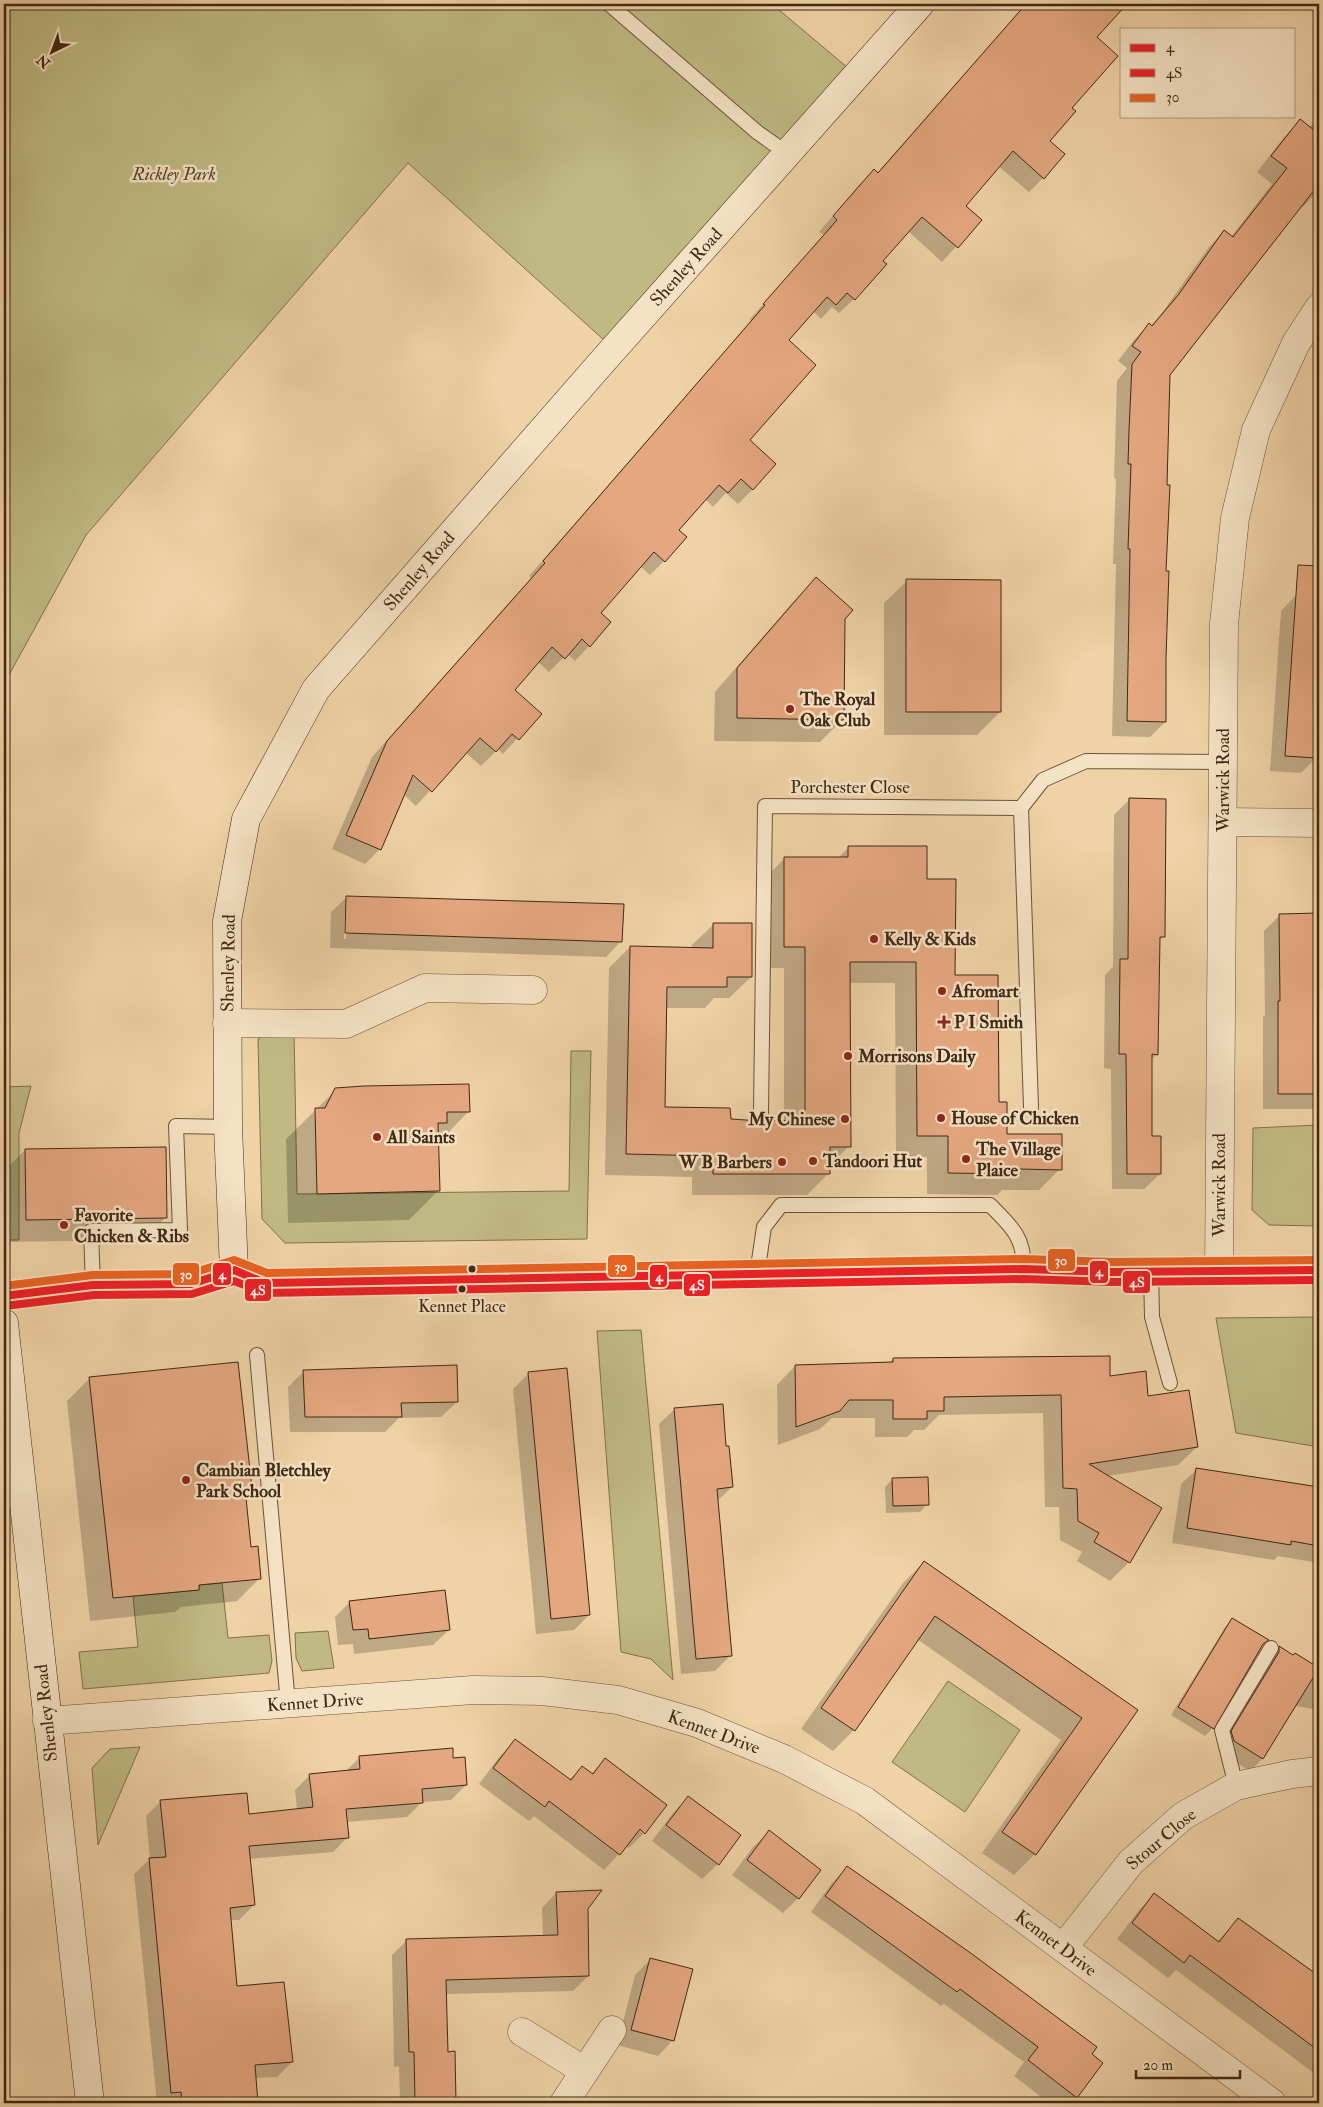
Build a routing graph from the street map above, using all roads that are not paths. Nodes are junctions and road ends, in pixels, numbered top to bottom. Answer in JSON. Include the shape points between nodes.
{"nodes":[{"id":1,"x":609,"y":4,"type":"edge"},
{"id":2,"x":920,"y":4,"type":"edge"},
{"id":3,"x":788,"y":154,"type":"junction"},
{"id":4,"x":1319,"y":308,"type":"edge"},
{"id":5,"x":1223,"y":762,"type":"junction"},
{"id":6,"x":1021,"y":808,"type":"junction"},
{"id":7,"x":1223,"y":822,"type":"junction"},
{"id":8,"x":1319,"y":823,"type":"edge"},
{"id":9,"x":533,"y":990,"type":"dead end"},
{"id":10,"x":227,"y":1023,"type":"junction"},
{"id":11,"x":1031,"y":1108,"type":"dead end"},
{"id":12,"x":762,"y":1112,"type":"dead end"},
{"id":13,"x":228,"y":1127,"type":"junction"},
{"id":14,"x":234,"y":1270,"type":"junction"},
{"id":15,"x":1024,"y":1270,"type":"junction"},
{"id":16,"x":1319,"y":1270,"type":"edge"},
{"id":17,"x":1151,"y":1271,"type":"junction"},
{"id":18,"x":1219,"y":1271,"type":"junction"},
{"id":19,"x":758,"y":1274,"type":"junction"},
{"id":20,"x":93,"y":1285,"type":"junction"},
{"id":21,"x":4,"y":1296,"type":"edge"},
{"id":22,"x":4,"y":1323,"type":"edge"},
{"id":23,"x":257,"y":1355,"type":"dead end"},
{"id":24,"x":1170,"y":1383,"type":"dead end"},
{"id":25,"x":1271,"y":1648,"type":"dead end"},
{"id":26,"x":288,"y":1704,"type":"junction"},
{"id":27,"x":47,"y":1721,"type":"junction"},
{"id":28,"x":1319,"y":1771,"type":"edge"},
{"id":29,"x":1236,"y":1786,"type":"junction"},
{"id":30,"x":1063,"y":1948,"type":"junction"},
{"id":31,"x":612,"y":2030,"type":"dead end"},
{"id":32,"x":522,"y":2032,"type":"dead end"},
{"id":33,"x":585,"y":2072,"type":"junction"},
{"id":34,"x":90,"y":2103,"type":"edge"},
{"id":35,"x":564,"y":2103,"type":"edge"},
{"id":36,"x":1269,"y":2103,"type":"edge"}],
"edges":[{"from":1,"to":3,"type":"lane","via":[[757,132]]},
{"from":2,"to":3,"type":"street","name":"Shenley Road"},
{"from":3,"to":10,"type":"street","name":"Shenley Road","via":[[316,689],[246,819],[227,921]]},
{"from":4,"to":5,"type":"street","name":"Warwick Road","via":[[1296,343],[1256,430],[1235,518],[1224,624]]},
{"from":5,"to":6,"type":"lane","via":[[1086,761],[1043,780]]},
{"from":5,"to":7,"type":"street","name":"Warwick Road"},
{"from":6,"to":11,"type":"lane"},
{"from":6,"to":12,"type":"lane","name":"Porchester Close","via":[[765,806]]},
{"from":7,"to":8,"type":"street"},
{"from":7,"to":18,"type":"street","name":"Warwick Road"},
{"from":9,"to":10,"type":"street","via":[[426,988],[346,1024]]},
{"from":10,"to":13,"type":"street","name":"Shenley Road"},
{"from":13,"to":14,"type":"street","name":"Shenley Road"},
{"from":13,"to":20,"type":"lane","via":[[176,1126],[180,1230],[91,1232]]},
{"from":14,"to":19,"type":"street","via":[[265,1283]]},
{"from":14,"to":20,"type":"street","via":[[191,1284]]},
{"from":15,"to":17,"type":"street"},
{"from":15,"to":19,"type":"street"},
{"from":15,"to":19,"type":"lane","via":[[1024,1251],[1013,1229],[990,1205],[781,1205],[764,1227]]},
{"from":16,"to":18,"type":"street"},
{"from":17,"to":18,"type":"street"},
{"from":17,"to":24,"type":"lane","via":[[1152,1317]]},
{"from":20,"to":21,"type":"street"},
{"from":22,"to":27,"type":"street","name":"Shenley Road"},
{"from":23,"to":26,"type":"lane"},
{"from":25,"to":29,"type":"lane","via":[[1222,1730]]},
{"from":26,"to":27,"type":"street","name":"Kennet Drive"},
{"from":26,"to":30,"type":"street","name":"Kennet Drive","via":[[473,1690],[542,1690],[618,1700],[696,1723],[784,1759],[865,1801]]},
{"from":27,"to":34,"type":"street","name":"Shenley Road"},
{"from":28,"to":29,"type":"street","name":"Stour Close"},
{"from":29,"to":30,"type":"street","name":"Stour Close","via":[[1183,1816],[1131,1862]]},
{"from":30,"to":36,"type":"street","name":"Kennet Drive"},
{"from":31,"to":33,"type":"street"},
{"from":32,"to":33,"type":"street"},
{"from":33,"to":35,"type":"street"}]}
